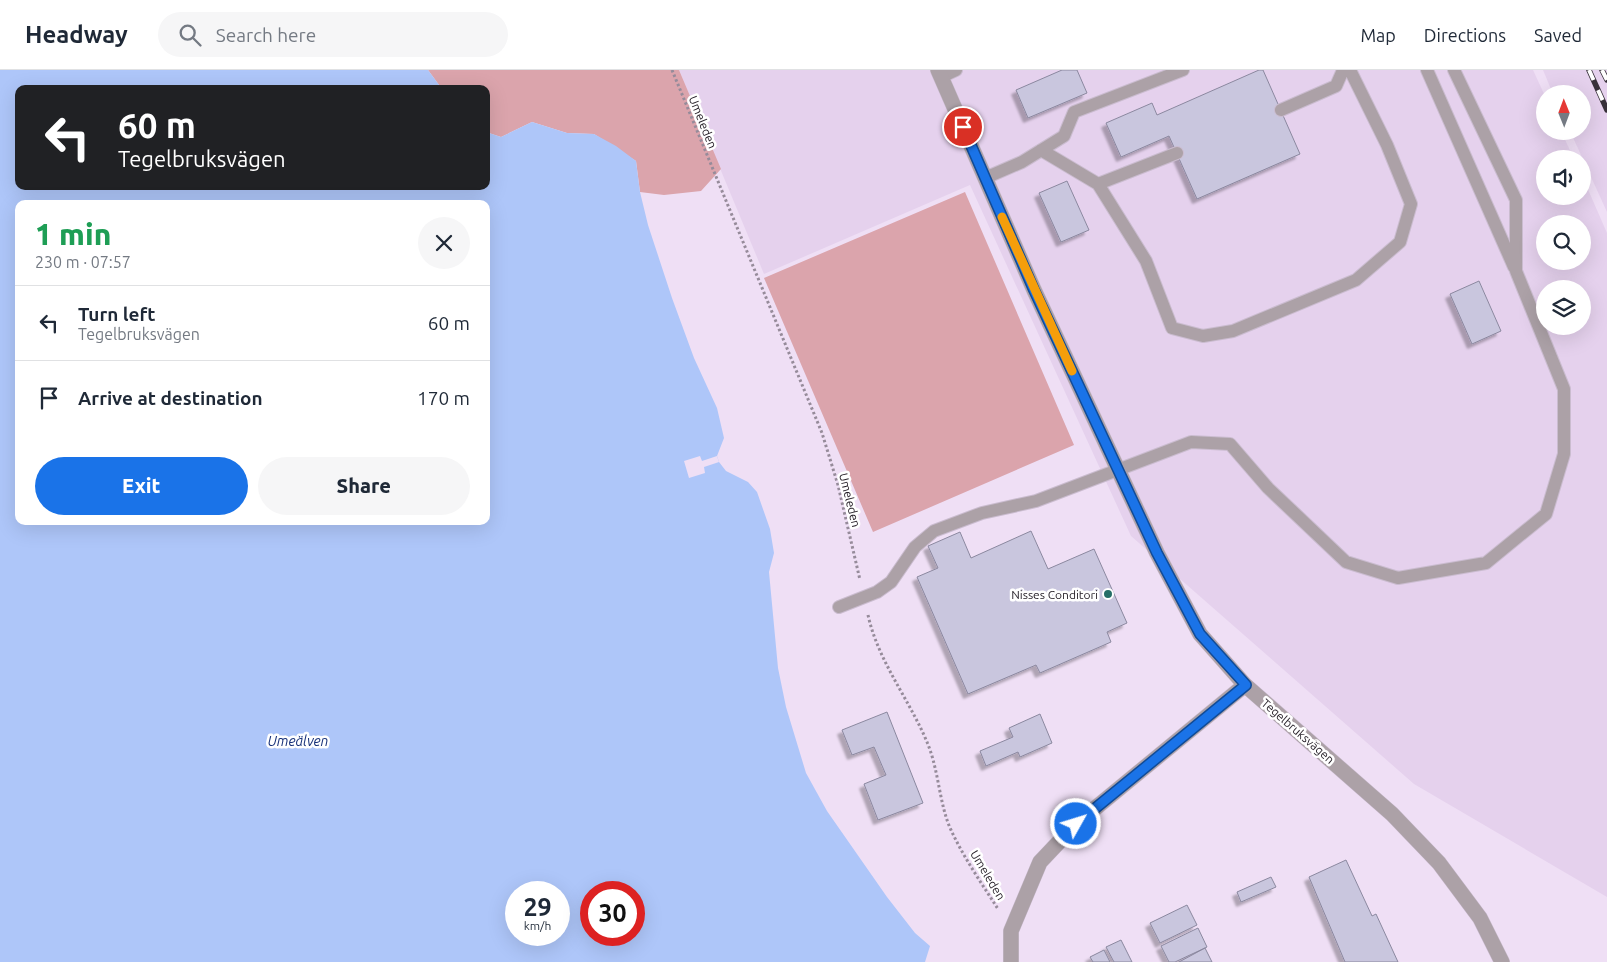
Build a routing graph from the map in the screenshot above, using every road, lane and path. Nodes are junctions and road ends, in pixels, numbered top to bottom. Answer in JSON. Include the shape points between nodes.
{"nodes":[{"id":1,"x":672,"y":70,"type":"edge"},
{"id":2,"x":956,"y":70,"type":"edge"},
{"id":3,"x":1183,"y":70,"type":"edge"},
{"id":4,"x":1343,"y":70,"type":"edge"},
{"id":5,"x":1350,"y":70,"type":"edge"},
{"id":6,"x":1427,"y":70,"type":"edge"},
{"id":7,"x":1454,"y":70,"type":"edge"},
{"id":8,"x":940,"y":74,"type":"edge"},
{"id":9,"x":1281,"y":110,"type":"dead end"},
{"id":10,"x":1041,"y":150,"type":"junction"},
{"id":11,"x":1177,"y":153,"type":"dead end"},
{"id":12,"x":985,"y":178,"type":"junction"},
{"id":13,"x":1098,"y":184,"type":"junction"},
{"id":14,"x":1516,"y":271,"type":"junction"},
{"id":15,"x":1118,"y":470,"type":"junction"},
{"id":16,"x":864,"y":597,"type":"junction"},
{"id":17,"x":840,"y":607,"type":"dead end"},
{"id":18,"x":1246,"y":685,"type":"junction"},
{"id":19,"x":1011,"y":931,"type":"junction"},
{"id":20,"x":1011,"y":962,"type":"edge"},
{"id":21,"x":1502,"y":962,"type":"edge"}],
"edges":[{"from":1,"to":16,"type":"path","name":"Umeleden","via":[[822,433],[838,485]]},
{"from":2,"to":8,"type":"lane"},
{"from":3,"to":10,"type":"lane","via":[[1074,112],[1064,136]]},
{"from":4,"to":9,"type":"lane","via":[[1336,86]]},
{"from":5,"to":13,"type":"lane","via":[[1387,145],[1411,204],[1400,242],[1356,280],[1233,331],[1203,336],[1172,328],[1146,261]]},
{"from":6,"to":14,"type":"lane"},
{"from":7,"to":14,"type":"lane","via":[[1516,200]]},
{"from":8,"to":12,"type":"street","name":"Tegelbruksvägen"},
{"from":10,"to":12,"type":"lane"},
{"from":10,"to":13,"type":"lane"},
{"from":11,"to":13,"type":"lane"},
{"from":12,"to":15,"type":"street","name":"Tegelbruksvägen"},
{"from":14,"to":15,"type":"lane","via":[[1564,389],[1564,454],[1546,514],[1486,563],[1398,578],[1346,562],[1268,488],[1230,444],[1191,442]]},
{"from":15,"to":16,"type":"lane","via":[[1036,501],[982,513],[934,531],[915,547],[891,582]]},
{"from":15,"to":18,"type":"street","name":"Tegelbruksvägen","via":[[1200,634]]},
{"from":16,"to":17,"type":"lane"},
{"from":16,"to":19,"type":"path","name":"Umeleden","via":[[871,629],[887,666],[928,744],[951,829]]},
{"from":18,"to":19,"type":"street","via":[[1076,824],[1040,862]]},
{"from":18,"to":21,"type":"street","name":"Tegelbruksvägen","via":[[1392,814],[1438,863],[1480,918]]},
{"from":19,"to":20,"type":"street"}]}
